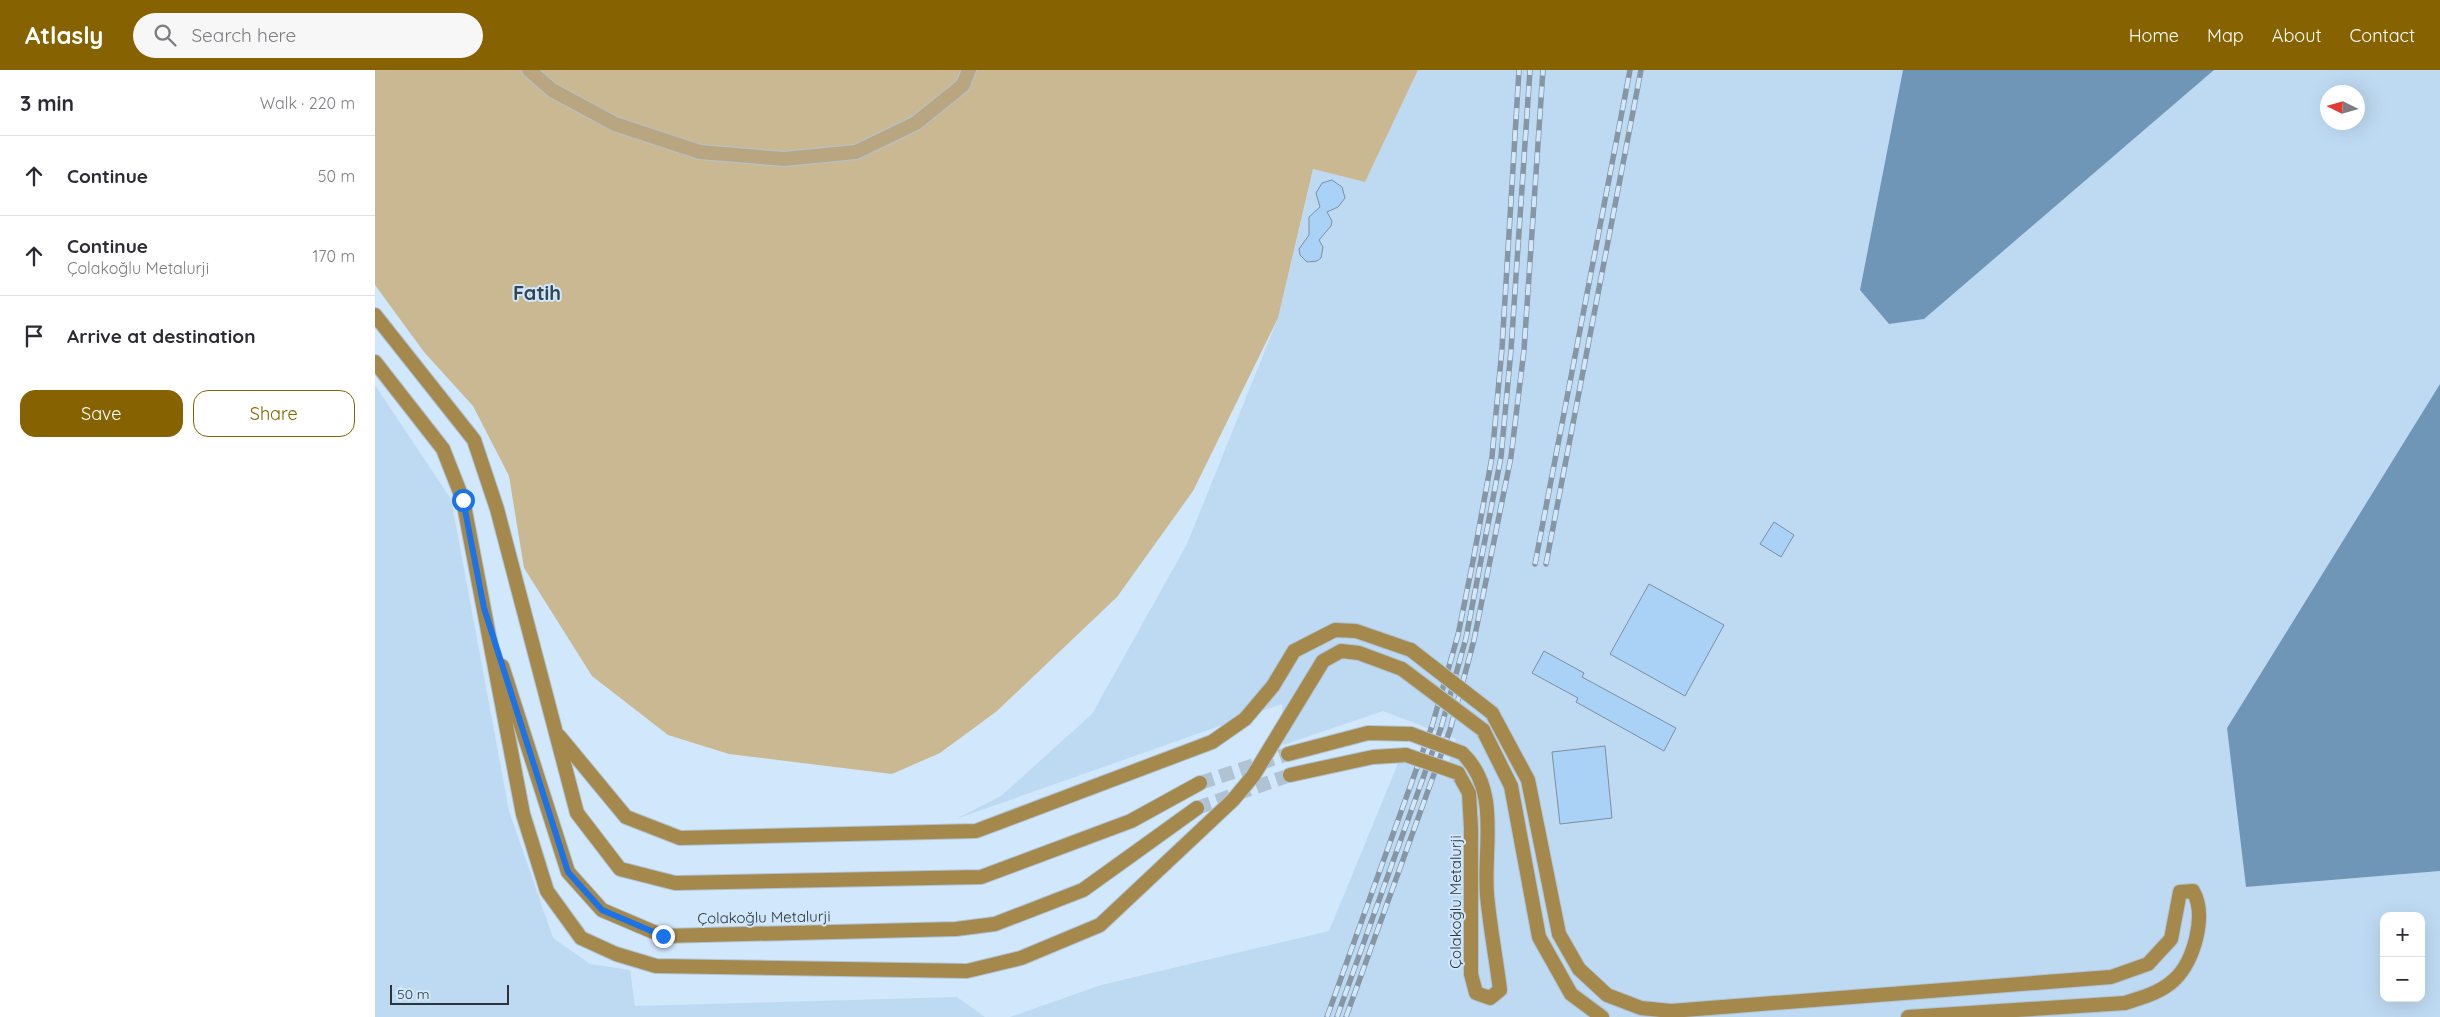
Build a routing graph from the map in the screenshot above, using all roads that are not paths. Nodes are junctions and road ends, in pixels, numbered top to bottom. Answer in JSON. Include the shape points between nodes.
{"nodes":[{"id":1,"x":529,"y":70,"type":"edge"},
{"id":2,"x":969,"y":70,"type":"edge"},
{"id":3,"x":375,"y":315,"type":"edge"},
{"id":4,"x":375,"y":362,"type":"edge"},
{"id":5,"x":484,"y":608,"type":"junction"},
{"id":6,"x":557,"y":734,"type":"junction"},
{"id":7,"x":1288,"y":754,"type":"tunnel mouth"},
{"id":8,"x":1290,"y":775,"type":"tunnel mouth"},
{"id":9,"x":1200,"y":783,"type":"tunnel mouth"},
{"id":10,"x":1197,"y":808,"type":"tunnel mouth"},
{"id":11,"x":1602,"y":1017,"type":"edge"},
{"id":12,"x":1907,"y":1017,"type":"edge"}],
"edges":[{"from":1,"to":2,"type":"street","via":[[552,90],[615,124],[700,152],[784,159],[856,152],[907,128],[963,85]]},
{"from":3,"to":6,"type":"main road","via":[[475,440],[497,509]]},
{"from":4,"to":5,"type":"main road","via":[[443,449],[463,500]]},
{"from":5,"to":10,"type":"main road","name":"Çolakoğlu Metalurji","via":[[568,872],[602,910],[663,936],[956,929],[995,924],[1083,890]]},
{"from":5,"to":11,"type":"main road","bridge":true,"via":[[523,814],[547,890],[581,938],[616,954],[656,966],[967,970],[1021,958],[1101,925],[1233,800],[1253,776],[1323,661],[1341,651],[1359,653],[1402,669],[1483,730],[1511,786],[1539,937],[1571,994]]},
{"from":6,"to":9,"type":"main road","via":[[577,813],[620,869],[675,883],[981,877],[1131,821]]},
{"from":6,"to":12,"type":"main road","bridge":true,"via":[[626,817],[681,838],[976,831],[1212,742],[1245,719],[1273,686],[1294,652],[1335,630],[1356,631],[1411,650],[1492,713],[1528,780],[1559,934],[1579,969],[1607,995],[1641,1008],[1671,1011],[2111,977],[2148,964],[2171,939],[2180,892],[2193,891],[2199,901],[2194,949],[2175,979],[2157,992],[2125,1003]]},
{"from":7,"to":8,"type":"main road","name":"Çolakoğlu Metalurji","bridge":true,"via":[[1368,733],[1411,734],[1462,753],[1473,764],[1486,795],[1487,894],[1500,990],[1489,998],[1476,993],[1471,974],[1470,801],[1469,792],[1458,773],[1406,755],[1373,757]]}]}
